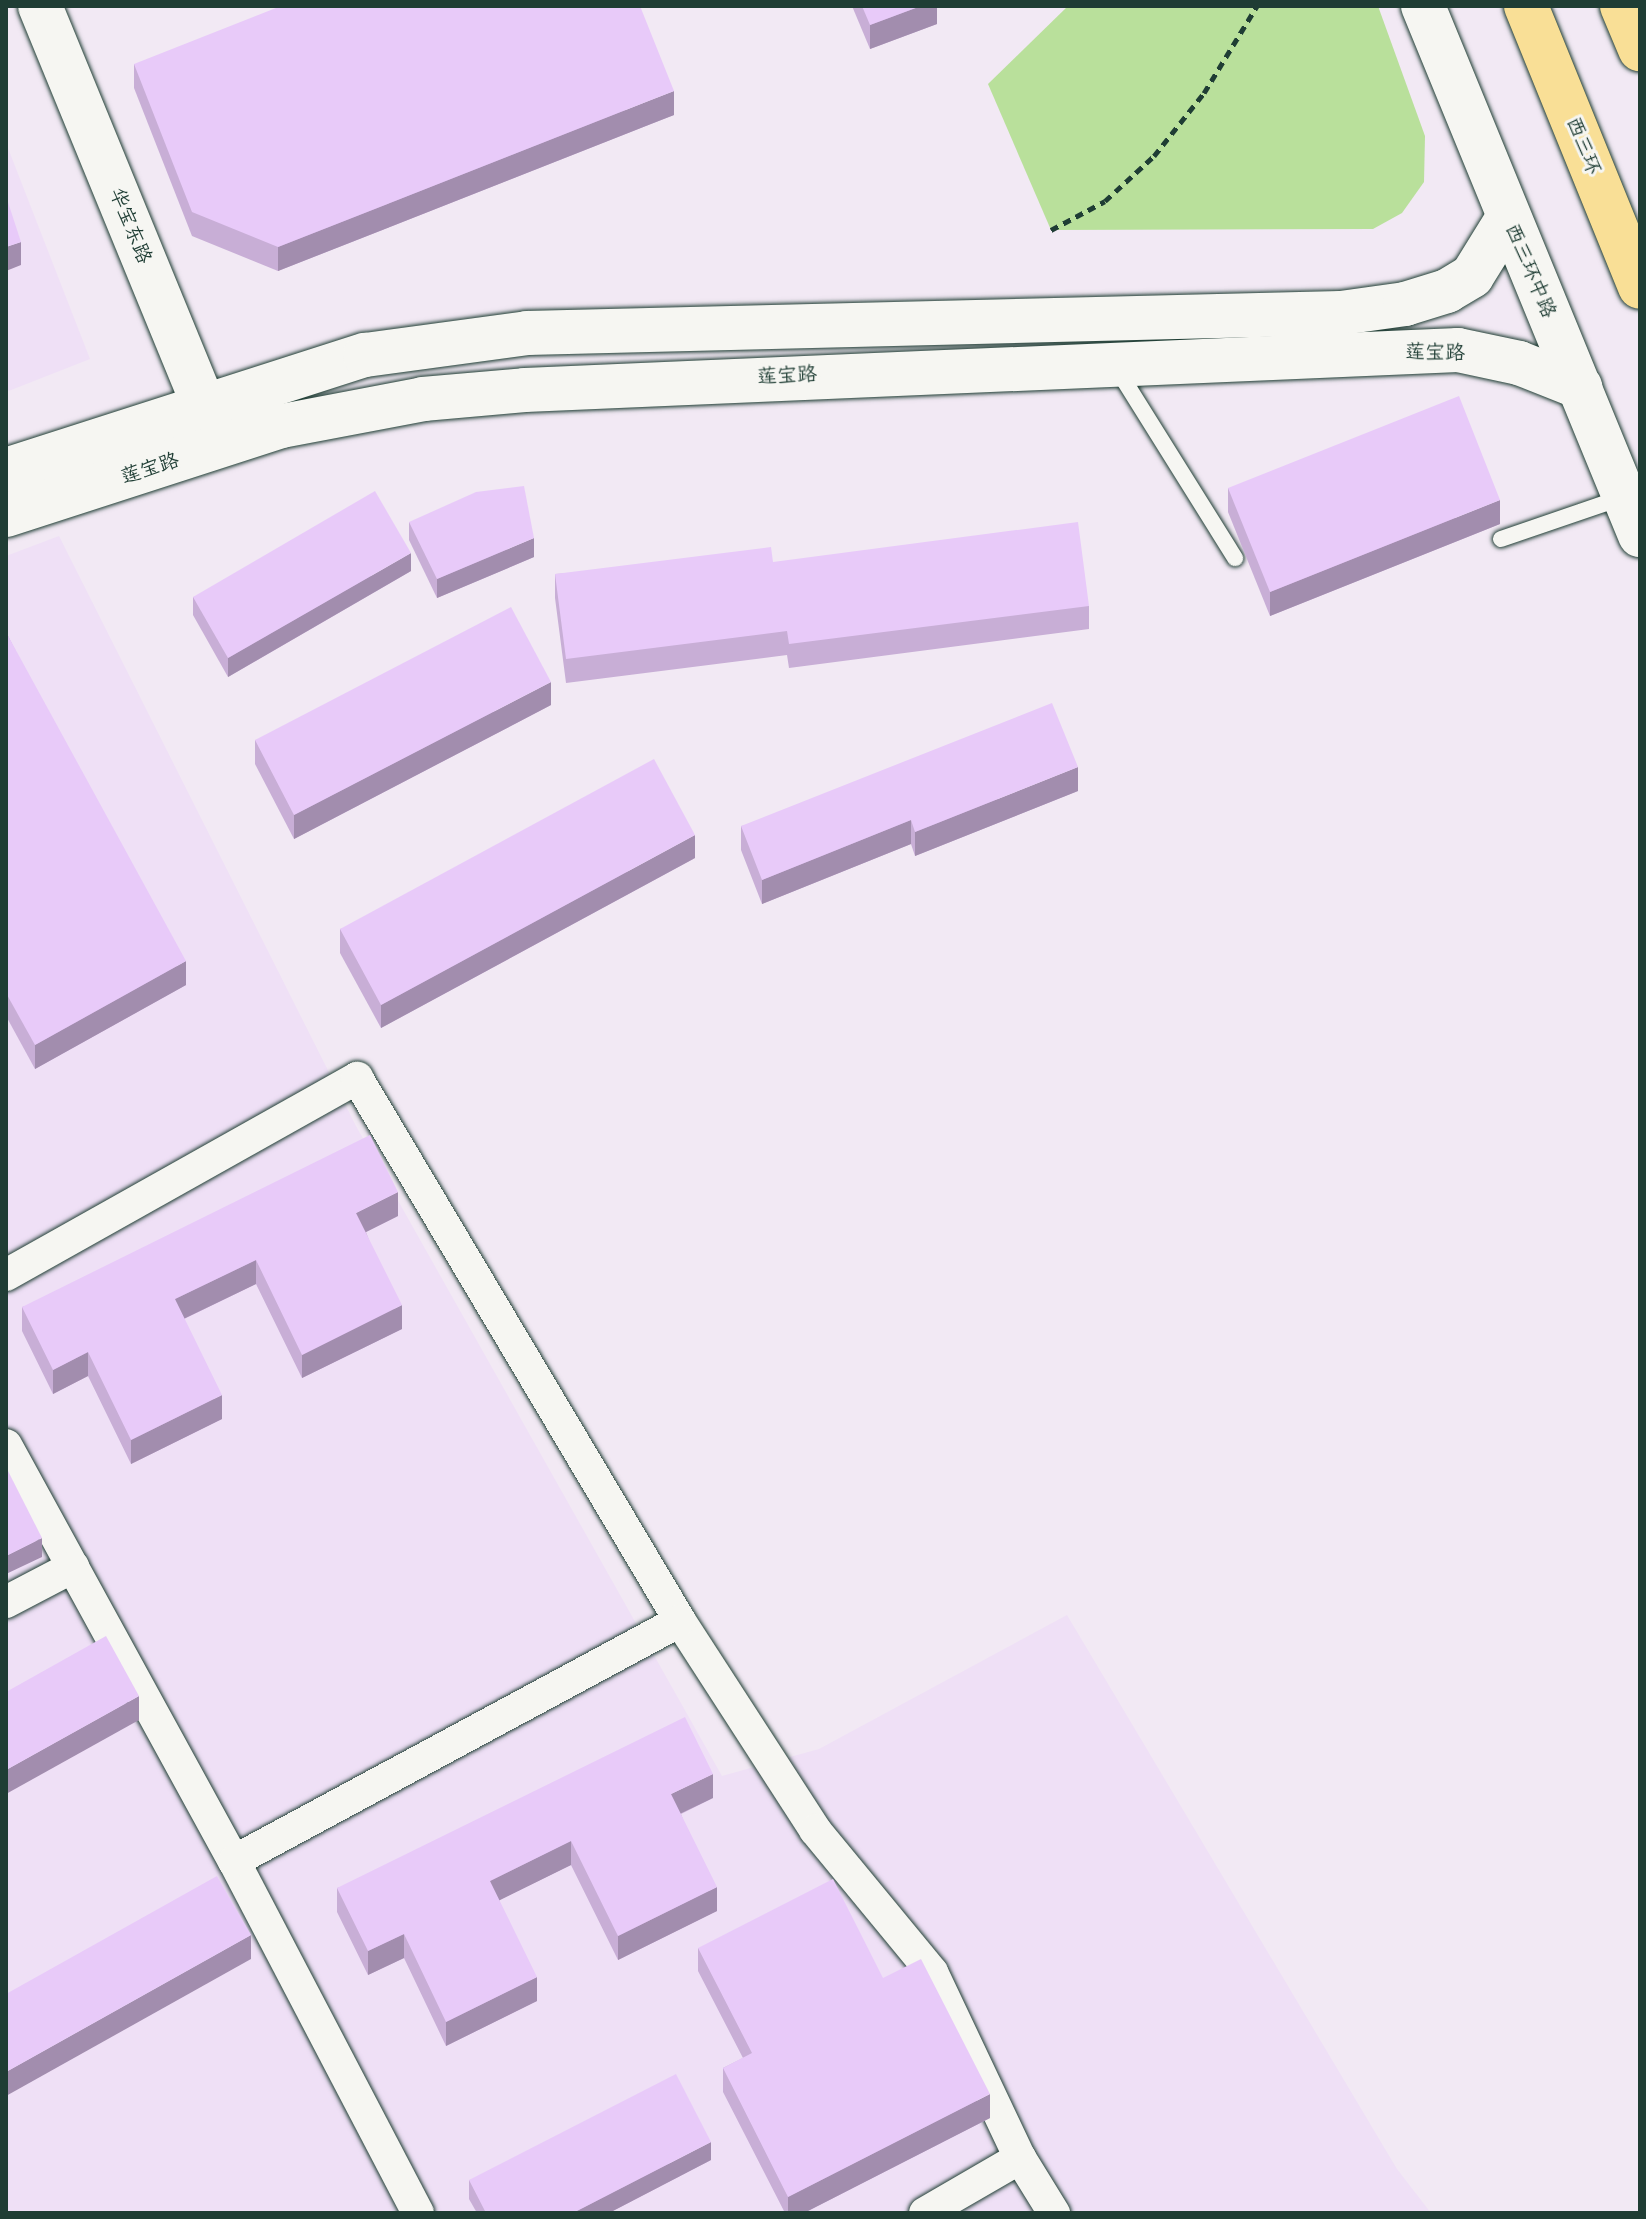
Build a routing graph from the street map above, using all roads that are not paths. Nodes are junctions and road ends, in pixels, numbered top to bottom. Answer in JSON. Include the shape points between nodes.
{"nodes":[{"id":1,"x":40,"y":6,"type":"edge"},
{"id":2,"x":1423,"y":6,"type":"edge"},
{"id":3,"x":1526,"y":6,"type":"edge"},
{"id":4,"x":1622,"y":6,"type":"edge"},
{"id":5,"x":1640,"y":49,"type":"edge"},
{"id":6,"x":1508,"y":218,"type":"junction"},
{"id":7,"x":1640,"y":287,"type":"edge"},
{"id":8,"x":1112,"y":361,"type":"junction"},
{"id":9,"x":1580,"y":387,"type":"junction"},
{"id":10,"x":204,"y":407,"type":"junction"},
{"id":11,"x":220,"y":447,"type":"junction"},
{"id":12,"x":6,"y":470,"type":"edge"},
{"id":13,"x":6,"y":515,"type":"edge"},
{"id":14,"x":1632,"y":516,"type":"edge"},
{"id":15,"x":1501,"y":539,"type":"dead end"},
{"id":16,"x":1235,"y":558,"type":"dead end"},
{"id":17,"x":6,"y":1275,"type":"edge"},
{"id":18,"x":6,"y":1445,"type":"edge"},
{"id":19,"x":73,"y":1567,"type":"junction"},
{"id":20,"x":6,"y":1602,"type":"edge"},
{"id":21,"x":680,"y":1621,"type":"junction"},
{"id":22,"x":234,"y":1861,"type":"junction"},
{"id":23,"x":1020,"y":2158,"type":"junction"},
{"id":24,"x":418,"y":2213,"type":"edge"},
{"id":25,"x":925,"y":2213,"type":"edge"},
{"id":26,"x":1054,"y":2213,"type":"edge"}],
"edges":[{"from":1,"to":10,"type":"main road","name":"华宝东路"},
{"from":2,"to":6,"type":"main road","name":"西三环中路"},
{"from":3,"to":7,"type":"highway","name":"西三环"},
{"from":4,"to":5,"type":"highway"},
{"from":6,"to":9,"type":"main road","name":"西三环中路"},
{"from":6,"to":10,"type":"main road","via":[[1472,276],[1447,291],[1405,304],[1341,313],[527,333],[365,355]]},
{"from":8,"to":9,"type":"main road","name":"莲宝路","via":[[1458,350],[1519,363]]},
{"from":8,"to":11,"type":"main road","name":"莲宝路","via":[[423,399],[282,426]]},
{"from":8,"to":16,"type":"lane"},
{"from":9,"to":14,"type":"main road","name":"西三环中路"},
{"from":10,"to":11,"type":"main road","name":"华宝东路"},
{"from":10,"to":12,"type":"main road"},
{"from":11,"to":13,"type":"main road","name":"莲宝路"},
{"from":14,"to":15,"type":"lane"},
{"from":17,"to":21,"type":"street","via":[[357,1078]]},
{"from":18,"to":19,"type":"street"},
{"from":19,"to":20,"type":"street"},
{"from":19,"to":22,"type":"street"},
{"from":21,"to":22,"type":"street"},
{"from":21,"to":23,"type":"street","via":[[815,1830],[932,1972]]},
{"from":22,"to":24,"type":"street"},
{"from":23,"to":25,"type":"street"},
{"from":23,"to":26,"type":"street"}]}
